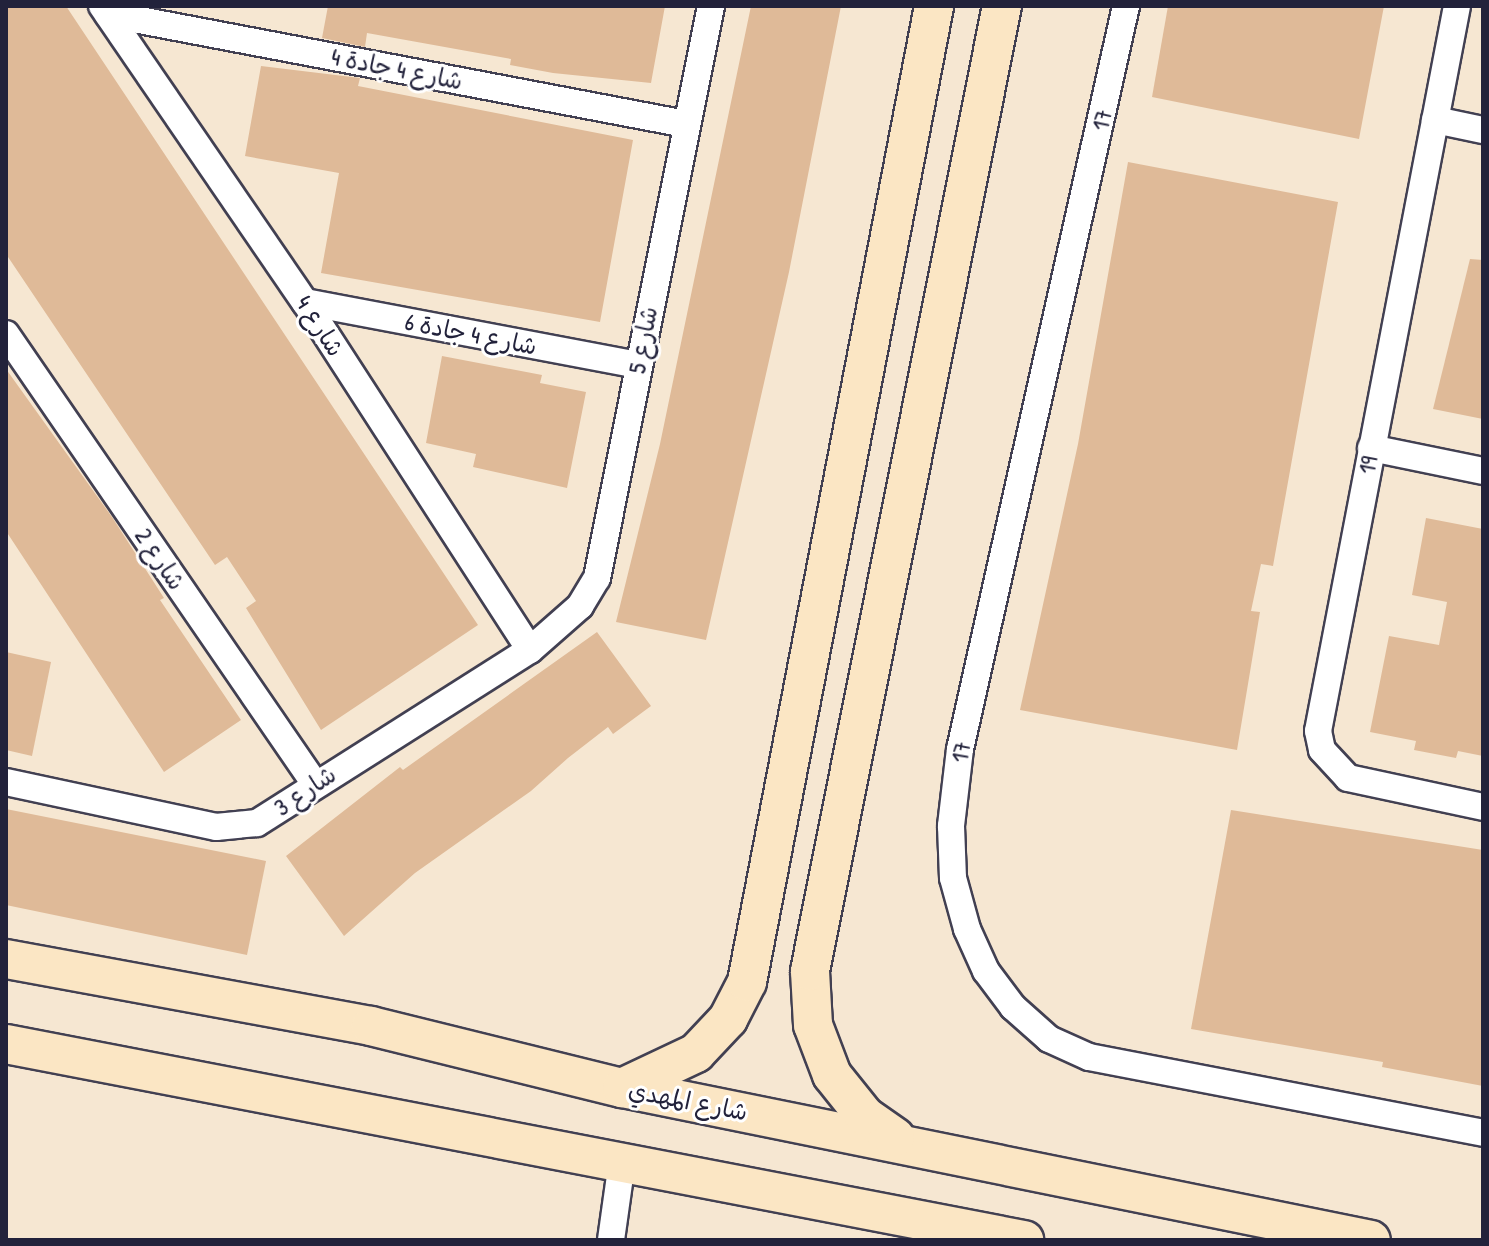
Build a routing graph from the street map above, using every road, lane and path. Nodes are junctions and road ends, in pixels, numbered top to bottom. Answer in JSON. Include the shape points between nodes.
{"nodes":[{"id":1,"x":711,"y":6,"type":"edge"},
{"id":2,"x":934,"y":6,"type":"edge"},
{"id":3,"x":1002,"y":6,"type":"edge"},
{"id":4,"x":1126,"y":6,"type":"edge"},
{"id":5,"x":1457,"y":6,"type":"edge"},
{"id":6,"x":105,"y":10,"type":"edge"},
{"id":7,"x":1435,"y":120,"type":"junction"},
{"id":8,"x":686,"y":124,"type":"junction"},
{"id":9,"x":1483,"y":130,"type":"edge"},
{"id":10,"x":305,"y":302,"type":"junction"},
{"id":11,"x":6,"y":334,"type":"edge"},
{"id":12,"x":638,"y":365,"type":"junction"},
{"id":13,"x":1371,"y":448,"type":"junction"},
{"id":14,"x":1483,"y":471,"type":"edge"},
{"id":15,"x":530,"y":650,"type":"junction"},
{"id":16,"x":6,"y":782,"type":"edge"},
{"id":17,"x":315,"y":784,"type":"junction"},
{"id":18,"x":1483,"y":807,"type":"edge"},
{"id":19,"x":6,"y":959,"type":"edge"},
{"id":20,"x":6,"y":1044,"type":"edge"},
{"id":21,"x":622,"y":1088,"type":"junction"},
{"id":22,"x":1483,"y":1133,"type":"edge"},
{"id":23,"x":904,"y":1143,"type":"junction"},
{"id":24,"x":622,"y":1162,"type":"junction"},
{"id":25,"x":611,"y":1240,"type":"edge"},
{"id":26,"x":1024,"y":1240,"type":"edge"},
{"id":27,"x":1371,"y":1240,"type":"edge"}],
"edges":[{"from":1,"to":8,"type":"street","name":"شارع 5"},
{"from":2,"to":21,"type":"main road","via":[[747,982],[728,1019],[696,1053]]},
{"from":3,"to":23,"type":"main road","via":[[810,971],[813,1025],[832,1075],[864,1115]]},
{"from":4,"to":22,"type":"street","name":"17","via":[[960,749],[951,826],[953,878],[967,929],[986,971],[1013,1007],[1049,1039],[1089,1057]]},
{"from":5,"to":7,"type":"street","name":"19"},
{"from":6,"to":8,"type":"street","name":"شارع 4 جادة 4"},
{"from":6,"to":10,"type":"street","name":"شارع 4"},
{"from":7,"to":9,"type":"street"},
{"from":7,"to":13,"type":"street","name":"19"},
{"from":8,"to":12,"type":"street","name":"شارع 5"},
{"from":10,"to":12,"type":"street","name":"شارع 4 جادة 6"},
{"from":10,"to":15,"type":"street","name":"شارع 4"},
{"from":11,"to":17,"type":"street","name":"شارع 2"},
{"from":12,"to":15,"type":"street","name":"شارع 5","via":[[597,578],[580,606]]},
{"from":13,"to":14,"type":"street"},
{"from":13,"to":18,"type":"street","name":"19","via":[[1320,713],[1322,750],[1348,778]]},
{"from":15,"to":17,"type":"street","name":"شارع 3"},
{"from":16,"to":17,"type":"street","name":"شارع 3","via":[[216,827],[257,823]]},
{"from":19,"to":21,"type":"main road","name":"شارع المهدي","via":[[371,1026]]},
{"from":20,"to":24,"type":"main road"},
{"from":21,"to":23,"type":"main road","name":"شارع المهدي"},
{"from":23,"to":27,"type":"main road","name":"شارع المهدي"},
{"from":24,"to":25,"type":"street"},
{"from":24,"to":26,"type":"main road"}]}
